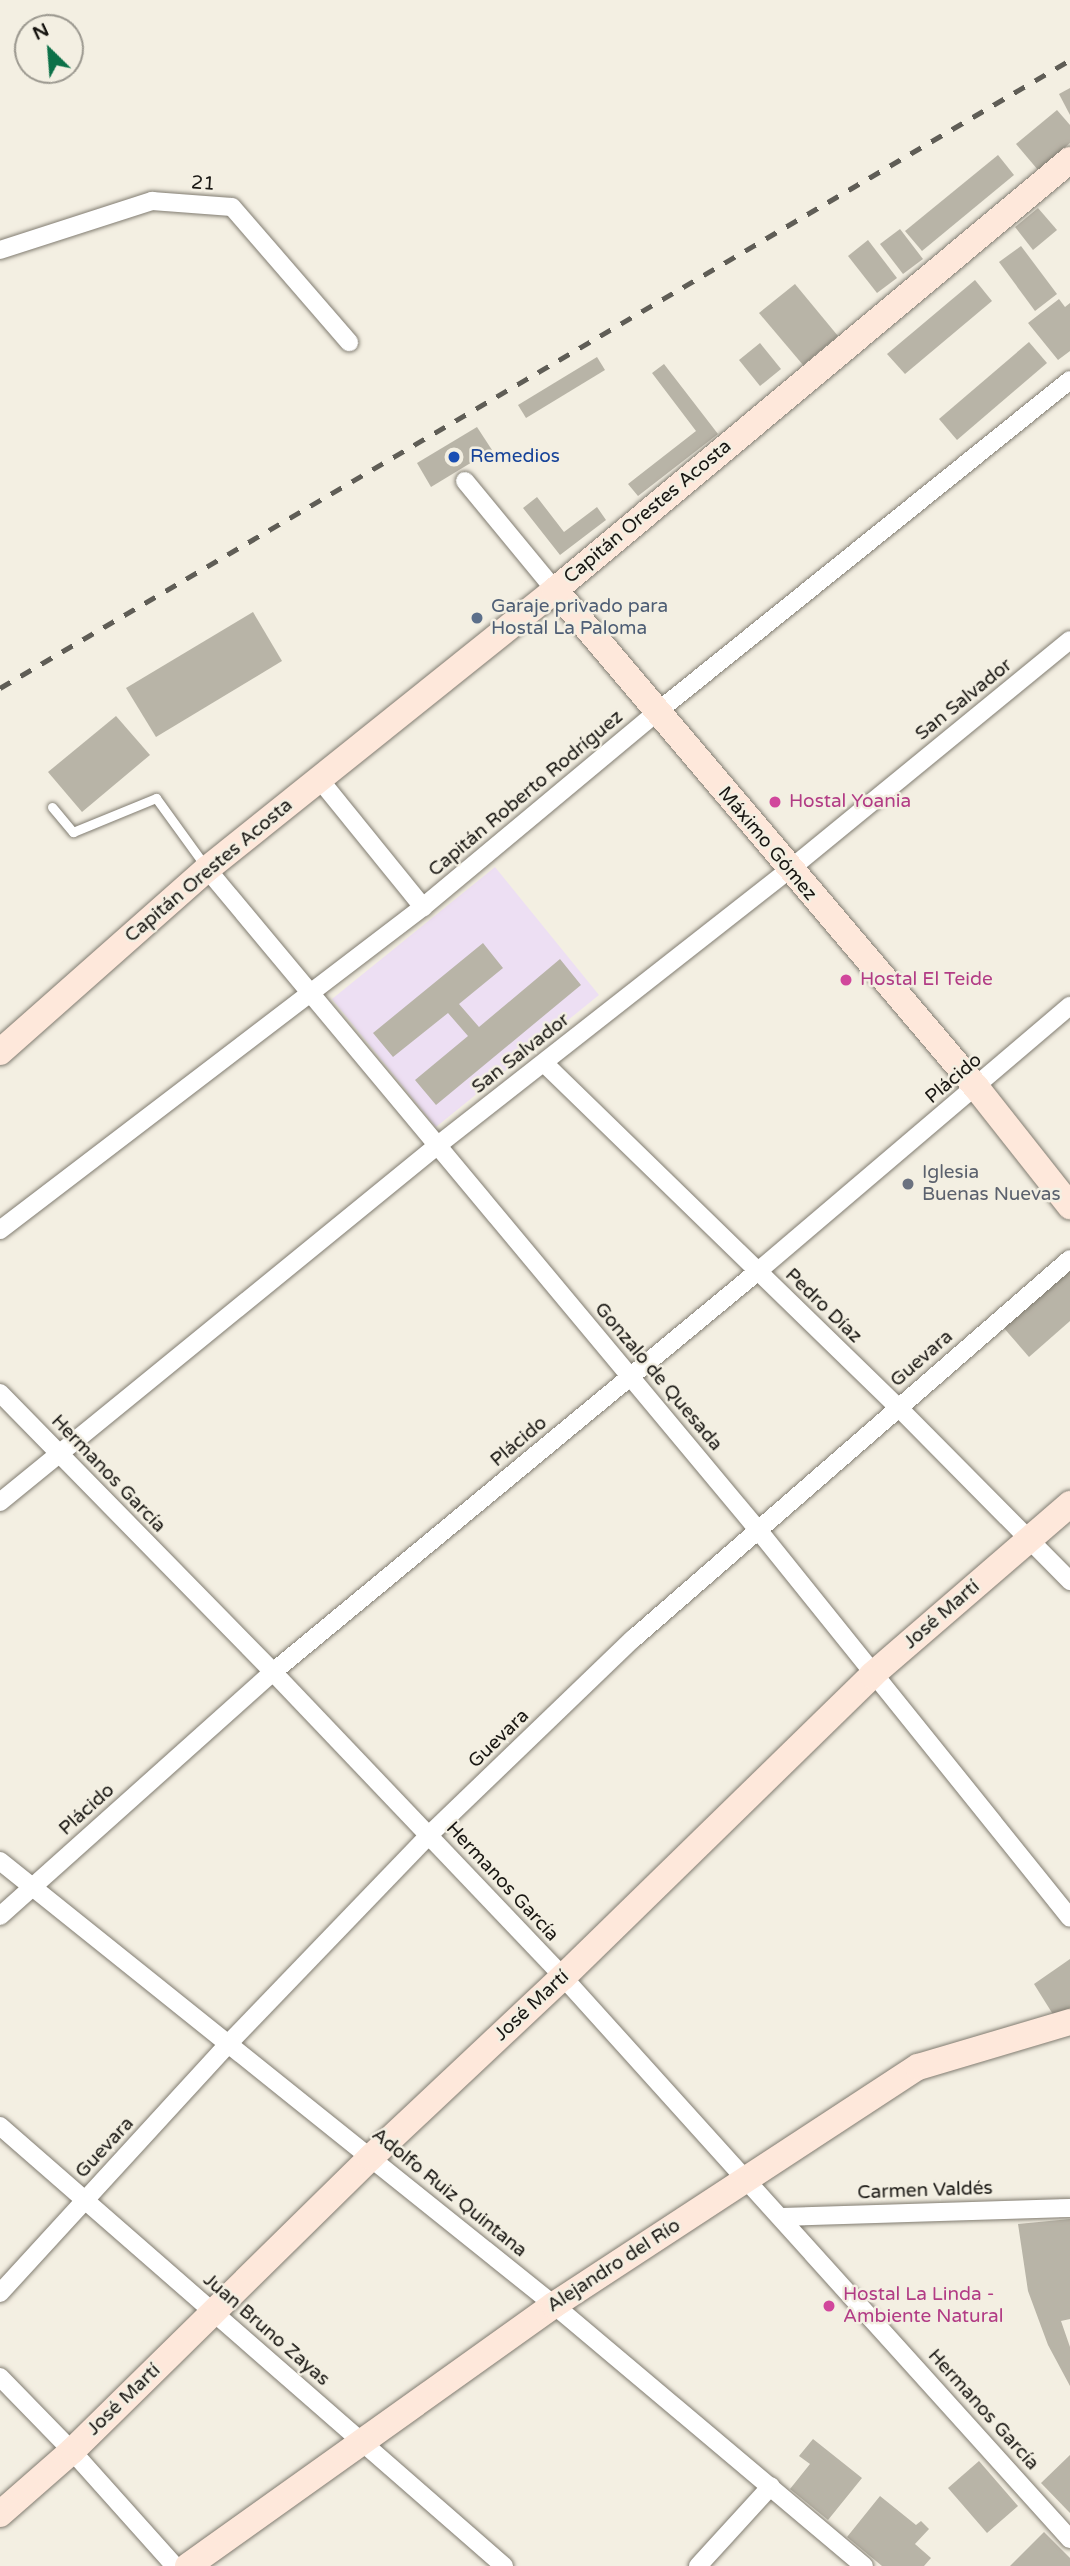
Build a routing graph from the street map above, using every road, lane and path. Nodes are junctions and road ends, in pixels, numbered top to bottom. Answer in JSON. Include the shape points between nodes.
{"nodes":[{"id":1,"x":1070,"y":160,"type":"edge"},
{"id":2,"x":0,"y":250,"type":"edge"},
{"id":3,"x":349,"y":342,"type":"dead end"},
{"id":4,"x":1070,"y":380,"type":"edge"},
{"id":5,"x":465,"y":481,"type":"dead end"},
{"id":6,"x":555,"y":590,"type":"junction"},
{"id":7,"x":1070,"y":640,"type":"edge"},
{"id":8,"x":657,"y":712,"type":"junction"},
{"id":9,"x":320,"y":780,"type":"junction"},
{"id":10,"x":52,"y":807,"type":"dead end"},
{"id":11,"x":207,"y":869,"type":"junction"},
{"id":12,"x":789,"y":870,"type":"junction"},
{"id":13,"x":423,"y":907,"type":"junction"},
{"id":14,"x":311,"y":994,"type":"junction"},
{"id":15,"x":1070,"y":1006,"type":"edge"},
{"id":16,"x":0,"y":1052,"type":"edge"},
{"id":17,"x":544,"y":1063,"type":"junction"},
{"id":18,"x":976,"y":1087,"type":"junction"},
{"id":19,"x":438,"y":1145,"type":"junction"},
{"id":20,"x":1070,"y":1206,"type":"edge"},
{"id":21,"x":0,"y":1230,"type":"edge"},
{"id":22,"x":1070,"y":1259,"type":"edge"},
{"id":23,"x":757,"y":1272,"type":"junction"},
{"id":24,"x":629,"y":1377,"type":"junction"},
{"id":25,"x":0,"y":1393,"type":"edge"},
{"id":26,"x":898,"y":1407,"type":"junction"},
{"id":27,"x":58,"y":1454,"type":"junction"},
{"id":28,"x":0,"y":1503,"type":"edge"},
{"id":29,"x":1070,"y":1504,"type":"edge"},
{"id":30,"x":760,"y":1531,"type":"junction"},
{"id":31,"x":1028,"y":1541,"type":"junction"},
{"id":32,"x":1070,"y":1581,"type":"edge"},
{"id":33,"x":273,"y":1672,"type":"junction"},
{"id":34,"x":873,"y":1675,"type":"junction"},
{"id":35,"x":429,"y":1835,"type":"junction"},
{"id":36,"x":0,"y":1861,"type":"edge"},
{"id":37,"x":33,"y":1887,"type":"junction"},
{"id":38,"x":0,"y":1916,"type":"edge"},
{"id":39,"x":1070,"y":1918,"type":"edge"},
{"id":40,"x":563,"y":1977,"type":"junction"},
{"id":41,"x":1070,"y":2022,"type":"edge"},
{"id":42,"x":229,"y":2043,"type":"junction"},
{"id":43,"x":0,"y":2126,"type":"edge"},
{"id":44,"x":371,"y":2157,"type":"junction"},
{"id":45,"x":747,"y":2178,"type":"junction"},
{"id":46,"x":85,"y":2199,"type":"junction"},
{"id":47,"x":1070,"y":2208,"type":"edge"},
{"id":48,"x":782,"y":2217,"type":"junction"},
{"id":49,"x":0,"y":2293,"type":"edge"},
{"id":50,"x":554,"y":2305,"type":"junction"},
{"id":51,"x":215,"y":2312,"type":"junction"},
{"id":52,"x":0,"y":2377,"type":"edge"},
{"id":53,"x":363,"y":2443,"type":"junction"},
{"id":54,"x":72,"y":2451,"type":"junction"},
{"id":55,"x":771,"y":2486,"type":"junction"},
{"id":56,"x":0,"y":2514,"type":"edge"},
{"id":57,"x":1070,"y":2539,"type":"edge"},
{"id":58,"x":175,"y":2566,"type":"edge"},
{"id":59,"x":188,"y":2566,"type":"edge"},
{"id":60,"x":505,"y":2566,"type":"edge"},
{"id":61,"x":698,"y":2566,"type":"edge"},
{"id":62,"x":864,"y":2566,"type":"edge"}],
"edges":[{"from":1,"to":6,"type":"street","name":"Capitán Orestes Acosta"},
{"from":2,"to":3,"type":"street","name":"21","via":[[152,201],[232,207]]},
{"from":4,"to":8,"type":"street","name":"Capitán Roberto Rodríguez"},
{"from":5,"to":6,"type":"street","name":"Máximo Gómez"},
{"from":6,"to":8,"type":"street","name":"Máximo Gómez"},
{"from":6,"to":9,"type":"street","name":"Capitán Orestes Acosta"},
{"from":7,"to":12,"type":"street","name":"San Salvador"},
{"from":8,"to":12,"type":"street","name":"Máximo Gómez"},
{"from":8,"to":13,"type":"street","name":"Capitán Roberto Rodríguez"},
{"from":9,"to":11,"type":"street","name":"Capitán Orestes Acosta"},
{"from":9,"to":13,"type":"street"},
{"from":10,"to":11,"type":"lane","via":[[73,832],[156,798]]},
{"from":11,"to":14,"type":"street","name":"Gonzalo de Quesada"},
{"from":11,"to":16,"type":"street","name":"Capitán Orestes Acosta"},
{"from":12,"to":17,"type":"street","name":"San Salvador"},
{"from":12,"to":18,"type":"street","name":"Máximo Gómez"},
{"from":13,"to":14,"type":"street","name":"Capitán Roberto Rodríguez"},
{"from":14,"to":19,"type":"street","name":"Gonzalo de Quesada"},
{"from":14,"to":21,"type":"street","name":"Capitán Roberto Rodríguez"},
{"from":15,"to":18,"type":"street","name":"Plácido"},
{"from":17,"to":19,"type":"street","name":"San Salvador"},
{"from":17,"to":23,"type":"street","name":"Pedro Díaz"},
{"from":18,"to":20,"type":"street","name":"Máximo Gómez"},
{"from":18,"to":23,"type":"street","name":"Plácido"},
{"from":19,"to":24,"type":"street","name":"Gonzalo de Quesada"},
{"from":19,"to":27,"type":"street","name":"San Salvador"},
{"from":22,"to":26,"type":"street","name":"Guevara"},
{"from":23,"to":24,"type":"street","name":"Plácido"},
{"from":23,"to":26,"type":"street","name":"Pedro Díaz"},
{"from":24,"to":30,"type":"street","name":"Gonzalo de Quesada"},
{"from":24,"to":33,"type":"street","name":"Plácido"},
{"from":25,"to":27,"type":"street","name":"Hermanos García"},
{"from":26,"to":30,"type":"street","name":"Guevara"},
{"from":26,"to":31,"type":"street","name":"Pedro Díaz"},
{"from":27,"to":28,"type":"street","name":"San Salvador"},
{"from":27,"to":33,"type":"street","name":"Hermanos García"},
{"from":29,"to":31,"type":"street","name":"José Martí"},
{"from":30,"to":34,"type":"street","name":"Gonzalo de Quesada"},
{"from":30,"to":35,"type":"street","name":"Guevara","via":[[633,1639]]},
{"from":31,"to":32,"type":"street","name":"Pedro Díaz"},
{"from":31,"to":34,"type":"street","name":"José Martí"},
{"from":33,"to":35,"type":"street","name":"Hermanos García"},
{"from":33,"to":37,"type":"street","name":"Plácido"},
{"from":34,"to":39,"type":"street","name":"Gonzalo de Quesada"},
{"from":34,"to":40,"type":"street","name":"José Martí"},
{"from":35,"to":40,"type":"street","name":"Hermanos García"},
{"from":35,"to":42,"type":"street","name":"Guevara"},
{"from":36,"to":37,"type":"street","name":"Adolfo Ruiz Quintana"},
{"from":37,"to":38,"type":"street","name":"Plácido"},
{"from":37,"to":42,"type":"street","name":"Adolfo Ruiz Quintana"},
{"from":40,"to":44,"type":"street","name":"José Martí"},
{"from":40,"to":45,"type":"street","name":"Hermanos García"},
{"from":41,"to":45,"type":"street","name":"Alejandro del Río","via":[[918,2067]]},
{"from":42,"to":44,"type":"street","name":"Adolfo Ruiz Quintana"},
{"from":42,"to":46,"type":"street","name":"Guevara"},
{"from":43,"to":46,"type":"street","name":"Juan Bruno Zayas"},
{"from":44,"to":50,"type":"street","name":"Adolfo Ruiz Quintana"},
{"from":44,"to":51,"type":"street","name":"José Martí"},
{"from":45,"to":48,"type":"street","name":"Hermanos García"},
{"from":45,"to":50,"type":"street","name":"Alejandro del Río"},
{"from":46,"to":49,"type":"street","name":"Guevara"},
{"from":46,"to":51,"type":"street","name":"Juan Bruno Zayas"},
{"from":47,"to":48,"type":"street","name":"Carmen Valdés"},
{"from":48,"to":57,"type":"street","name":"Hermanos García"},
{"from":50,"to":53,"type":"street","name":"Alejandro del Río"},
{"from":50,"to":55,"type":"street","name":"Adolfo Ruiz Quintana"},
{"from":51,"to":53,"type":"street","name":"Juan Bruno Zayas"},
{"from":51,"to":54,"type":"street","name":"José Martí"},
{"from":52,"to":54,"type":"street"},
{"from":53,"to":59,"type":"street","name":"Alejandro del Río"},
{"from":53,"to":60,"type":"street","name":"Juan Bruno Zayas"},
{"from":54,"to":56,"type":"street","name":"José Martí"},
{"from":54,"to":58,"type":"street"},
{"from":55,"to":61,"type":"street"},
{"from":55,"to":62,"type":"street","name":"Adolfo Ruiz Quintana"}]}
